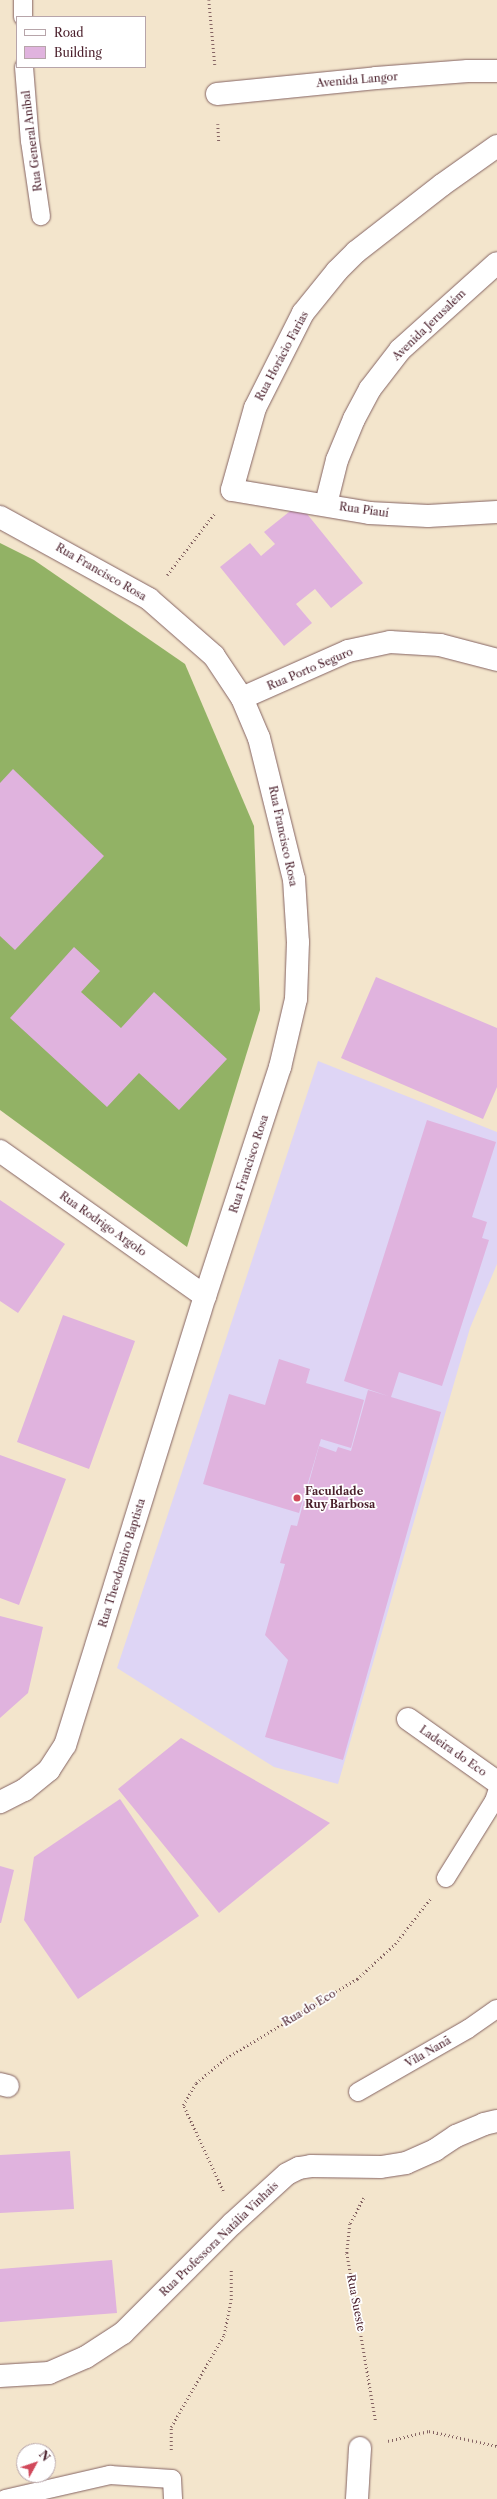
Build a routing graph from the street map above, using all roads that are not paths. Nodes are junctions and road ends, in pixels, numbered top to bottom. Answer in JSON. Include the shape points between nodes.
{"nodes":[{"id":1,"x":23,"y":0,"type":"edge"},
{"id":2,"x":23,"y":16,"type":"edge"},
{"id":3,"x":24,"y":68,"type":"edge"},
{"id":4,"x":497,"y":71,"type":"edge"},
{"id":5,"x":217,"y":94,"type":"dead end"},
{"id":6,"x":497,"y":146,"type":"edge"},
{"id":7,"x":42,"y":216,"type":"dead end"},
{"id":8,"x":497,"y":263,"type":"edge"},
{"id":9,"x":232,"y":490,"type":"joint"},
{"id":10,"x":326,"y":504,"type":"junction"},
{"id":11,"x":497,"y":512,"type":"edge"},
{"id":12,"x":0,"y":517,"type":"edge"},
{"id":13,"x":497,"y":660,"type":"edge"},
{"id":14,"x":242,"y":698,"type":"junction"},
{"id":15,"x":0,"y":1151,"type":"edge"},
{"id":16,"x":205,"y":1296,"type":"junction"},
{"id":17,"x":408,"y":1719,"type":"dead end"},
{"id":18,"x":497,"y":1782,"type":"edge"},
{"id":19,"x":497,"y":1792,"type":"edge"},
{"id":20,"x":0,"y":1802,"type":"edge"},
{"id":21,"x":446,"y":1878,"type":"road end"},
{"id":22,"x":497,"y":2009,"type":"edge"},
{"id":23,"x":358,"y":2092,"type":"dead end"},
{"id":24,"x":497,"y":2121,"type":"edge"},
{"id":25,"x":0,"y":2376,"type":"edge"},
{"id":26,"x":370,"y":2445,"type":"road end"},
{"id":27,"x":5,"y":2499,"type":"edge"},
{"id":28,"x":173,"y":2499,"type":"edge"},
{"id":29,"x":357,"y":2499,"type":"edge"}],
"edges":[{"from":1,"to":2,"type":"lane"},
{"from":3,"to":7,"type":"lane","name":"Rua General Anibal","via":[[30,141]]},
{"from":4,"to":5,"type":"street","name":"Avenida Langor","via":[[376,78]]},
{"from":6,"to":9,"type":"street","name":"Rua Horácio Farias","via":[[356,252],[303,313],[255,408]]},
{"from":8,"to":10,"type":"street","name":"Avenida Jerusalém","via":[[400,350],[370,389],[337,460]]},
{"from":9,"to":10,"type":"street","name":"Rua Piauí"},
{"from":10,"to":11,"type":"street","name":"Rua Piauí","via":[[369,513],[428,516]]},
{"from":12,"to":14,"type":"street","name":"Rua Francisco Rosa","via":[[149,598],[214,656]]},
{"from":13,"to":14,"type":"street","name":"Rua Porto Seguro","via":[[440,645],[390,642],[348,651]]},
{"from":14,"to":16,"type":"street","name":"Rua Francisco Rosa","via":[[259,738],[279,810],[294,879],[298,942],[296,999],[280,1067]]},
{"from":15,"to":16,"type":"street","name":"Rua Rodrigo Argolo"},
{"from":16,"to":20,"type":"street","name":"Rua Theodomiro Baptista","via":[[65,1745],[49,1770],[24,1790]]},
{"from":17,"to":18,"type":"street","name":"Ladeira do Eco"},
{"from":19,"to":21,"type":"lane","via":[[494,1802]]},
{"from":22,"to":23,"type":"lane","name":"Vila Nanã","via":[[468,2029]]},
{"from":24,"to":25,"type":"street","name":"Rua Professora Natália Vinhais","via":[[456,2136],[435,2150],[406,2163],[299,2168],[276,2182],[123,2333],[86,2357],[49,2373]]},
{"from":26,"to":29,"type":"street"},
{"from":27,"to":28,"type":"lane","via":[[110,2475],[172,2479]]}]}
